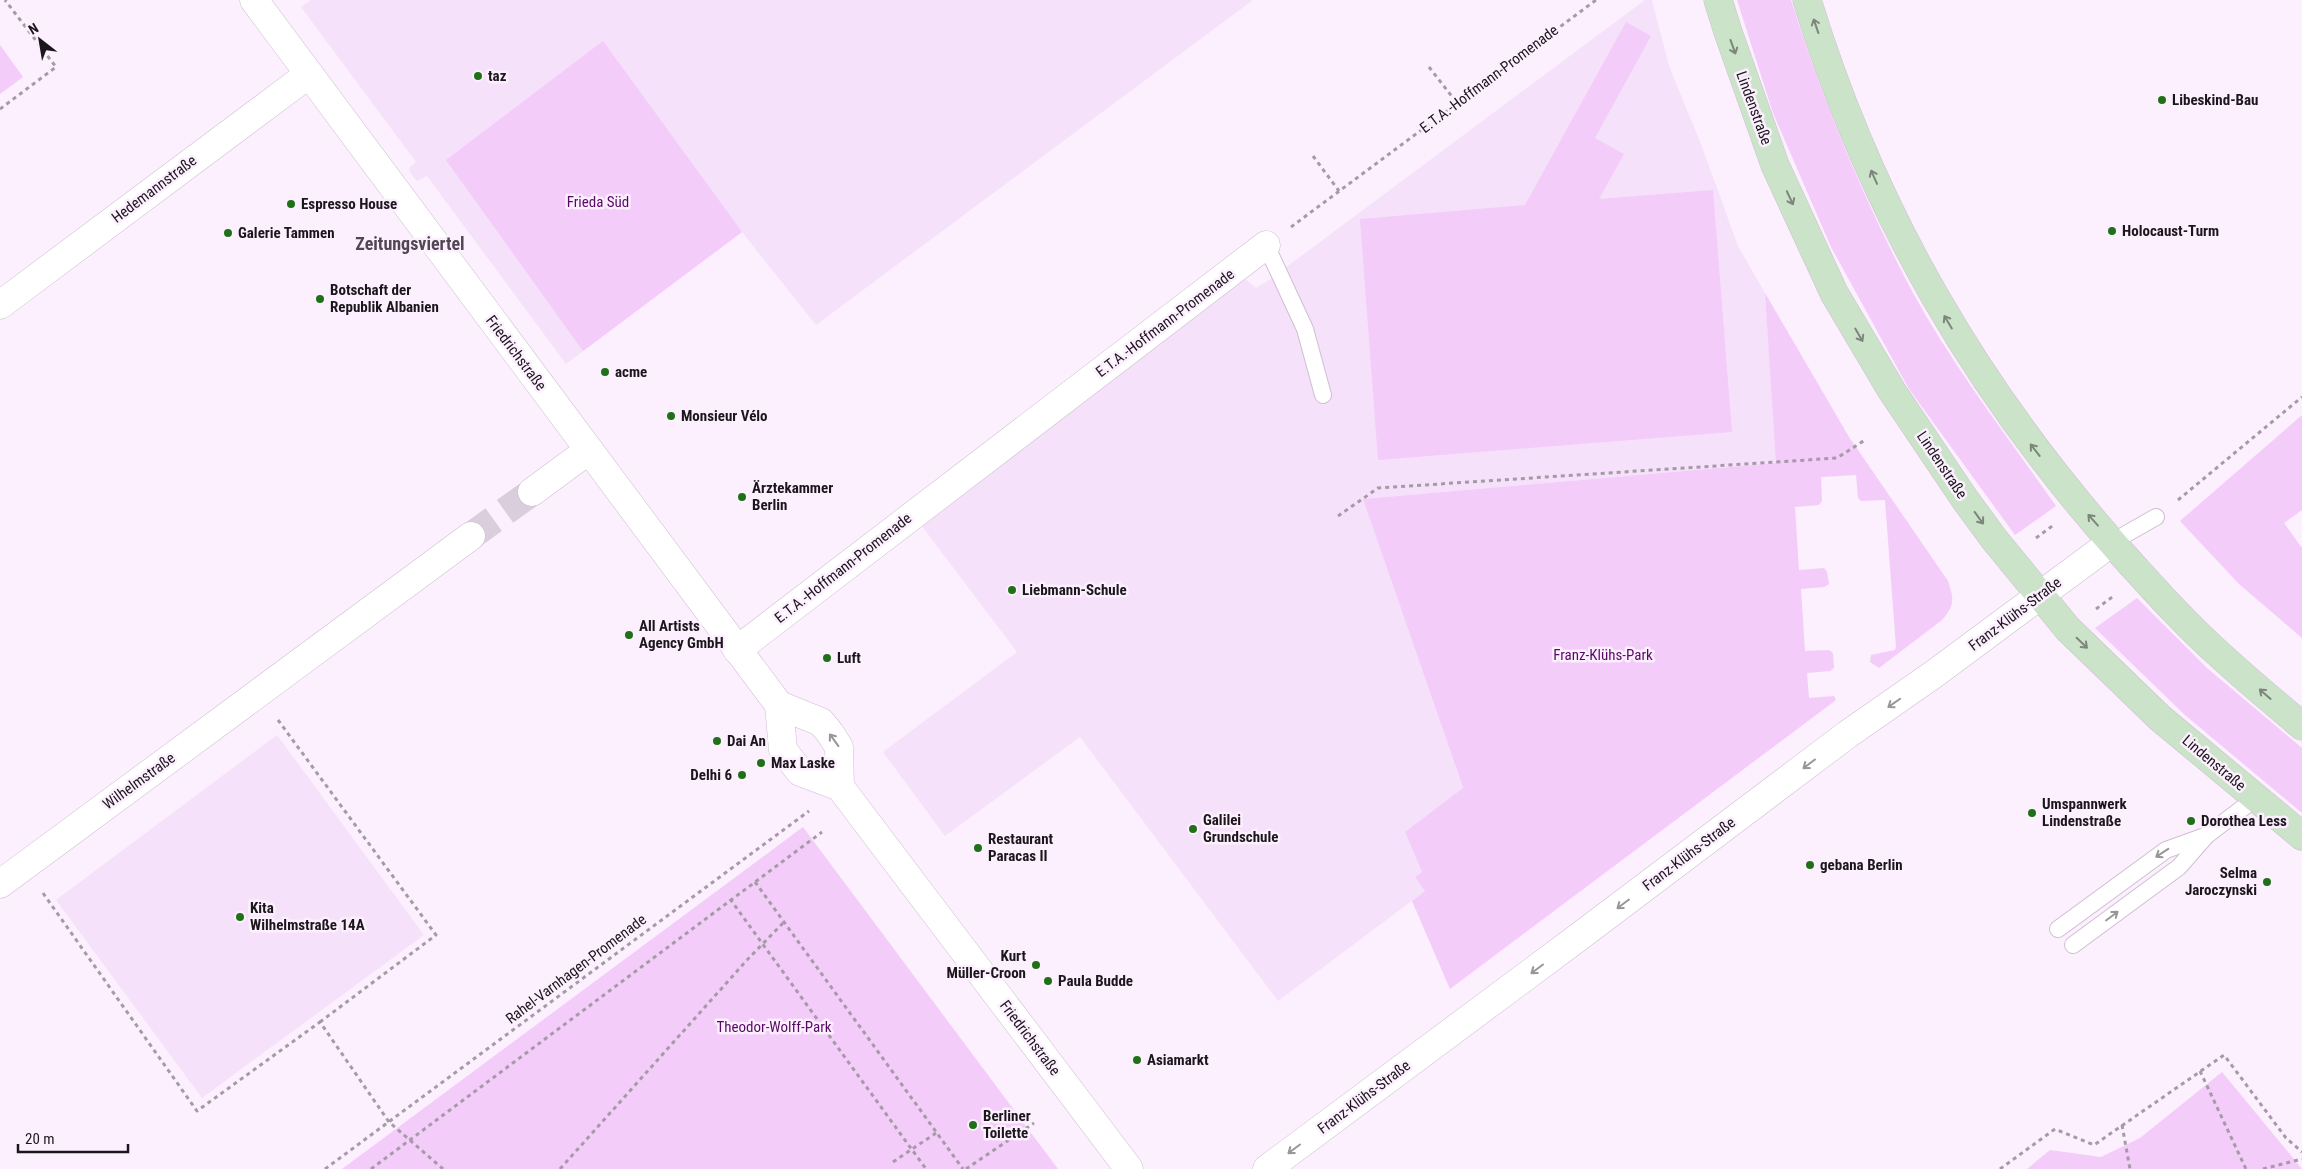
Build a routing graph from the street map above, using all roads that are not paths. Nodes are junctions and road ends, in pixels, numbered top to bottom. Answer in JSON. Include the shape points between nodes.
{"nodes":[{"id":1,"x":254,"y":0,"type":"edge"},
{"id":2,"x":1718,"y":0,"type":"edge"},
{"id":3,"x":1808,"y":0,"type":"edge"},
{"id":4,"x":309,"y":74,"type":"junction"},
{"id":5,"x":1266,"y":245,"type":"joint"},
{"id":6,"x":0,"y":305,"type":"edge"},
{"id":7,"x":1323,"y":396,"type":"dead end"},
{"id":8,"x":589,"y":450,"type":"junction"},
{"id":9,"x":532,"y":492,"type":"tunnel mouth"},
{"id":10,"x":2156,"y":517,"type":"road end"},
{"id":11,"x":471,"y":536,"type":"tunnel mouth"},
{"id":12,"x":2112,"y":542,"type":"junction"},
{"id":13,"x":2040,"y":596,"type":"junction"},
{"id":14,"x":738,"y":650,"type":"junction"},
{"id":15,"x":779,"y":705,"type":"junction"},
{"id":16,"x":2302,"y":726,"type":"edge"},
{"id":17,"x":840,"y":787,"type":"junction"},
{"id":18,"x":2256,"y":798,"type":"junction"},
{"id":19,"x":2207,"y":835,"type":"junction"},
{"id":20,"x":2302,"y":836,"type":"edge"},
{"id":21,"x":13,"y":874,"type":"edge"},
{"id":22,"x":2058,"y":929,"type":"dead end"},
{"id":23,"x":2073,"y":946,"type":"dead end"},
{"id":24,"x":1129,"y":1169,"type":"edge"},
{"id":25,"x":1267,"y":1169,"type":"edge"}],
"edges":[{"from":1,"to":4,"type":"street","name":"Friedrichstraße"},
{"from":2,"to":13,"type":"main road","name":"Lindenstraße","one_way":true,"via":[[1775,165],[1834,293],[1908,415],[1994,539]]},
{"from":12,"to":3,"type":"main road","one_way":true,"via":[[2029,441],[1974,363],[1933,296],[1894,222],[1854,132]]},
{"from":4,"to":6,"type":"street","name":"Hedemannstraße"},
{"from":4,"to":8,"type":"street","name":"Friedrichstraße"},
{"from":5,"to":7,"type":"lane","via":[[1305,329]]},
{"from":5,"to":14,"type":"street","name":"E.T.A.-Hoffmann-Promenade"},
{"from":8,"to":9,"type":"street"},
{"from":8,"to":14,"type":"street","name":"Friedrichstraße"},
{"from":10,"to":12,"type":"lane"},
{"from":11,"to":21,"type":"street","name":"Wilhelmstraße"},
{"from":12,"to":13,"type":"street","name":"Franz-Klühs-Straße"},
{"from":16,"to":12,"type":"main road","one_way":true,"via":[[2219,655]]},
{"from":13,"to":18,"type":"main road","name":"Lindenstraße","one_way":true,"via":[[2068,629],[2160,718]]},
{"from":13,"to":25,"type":"street","name":"Franz-Klühs-Straße","one_way":true,"via":[[1848,734]]},
{"from":14,"to":15,"type":"street","name":"Friedrichstraße"},
{"from":15,"to":17,"type":"street","via":[[784,750],[800,772]]},
{"from":17,"to":15,"type":"street","one_way":true,"via":[[840,747],[821,722]]},
{"from":17,"to":24,"type":"street","name":"Friedrichstraße"},
{"from":18,"to":19,"type":"lane"},
{"from":18,"to":20,"type":"main road","name":"Lindenstraße"},
{"from":19,"to":22,"type":"lane","one_way":true,"via":[[2166,850]]},
{"from":23,"to":19,"type":"lane","one_way":true,"via":[[2179,867]]}]}
